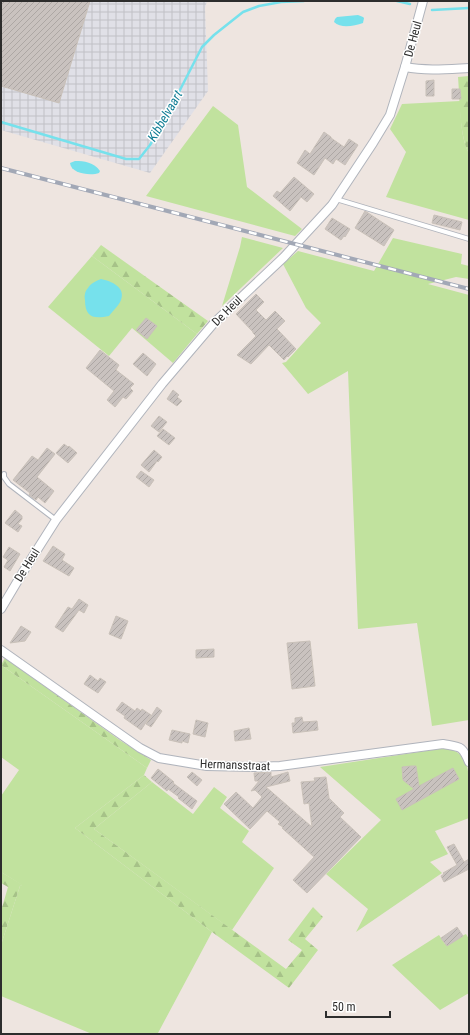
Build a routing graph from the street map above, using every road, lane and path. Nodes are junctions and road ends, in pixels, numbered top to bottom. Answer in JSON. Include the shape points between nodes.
{"nodes":[{"id":1,"x":423,"y":1,"type":"edge"},
{"id":2,"x":405,"y":67,"type":"junction"},
{"id":3,"x":469,"y":68,"type":"edge"},
{"id":4,"x":335,"y":199,"type":"junction"},
{"id":5,"x":469,"y":239,"type":"edge"},
{"id":6,"x":4,"y":474,"type":"dead end"},
{"id":7,"x":56,"y":520,"type":"junction"},
{"id":8,"x":1,"y":609,"type":"edge"},
{"id":9,"x":1,"y":650,"type":"edge"},
{"id":10,"x":469,"y":762,"type":"edge"}],
"edges":[{"from":1,"to":2,"type":"street","name":"De Heul"},
{"from":2,"to":3,"type":"street","via":[[441,70]]},
{"from":2,"to":4,"type":"street","name":"De Heul","via":[[390,115]]},
{"from":4,"to":5,"type":"lane"},
{"from":4,"to":7,"type":"street","name":"De Heul","via":[[284,257],[214,323],[162,384]]},
{"from":6,"to":7,"type":"lane","via":[[9,484]]},
{"from":7,"to":8,"type":"street","name":"De Heul"},
{"from":9,"to":10,"type":"street","name":"Hermansstraat","via":[[140,748],[159,758],[208,766],[280,766],[443,744],[459,746]]}]}
